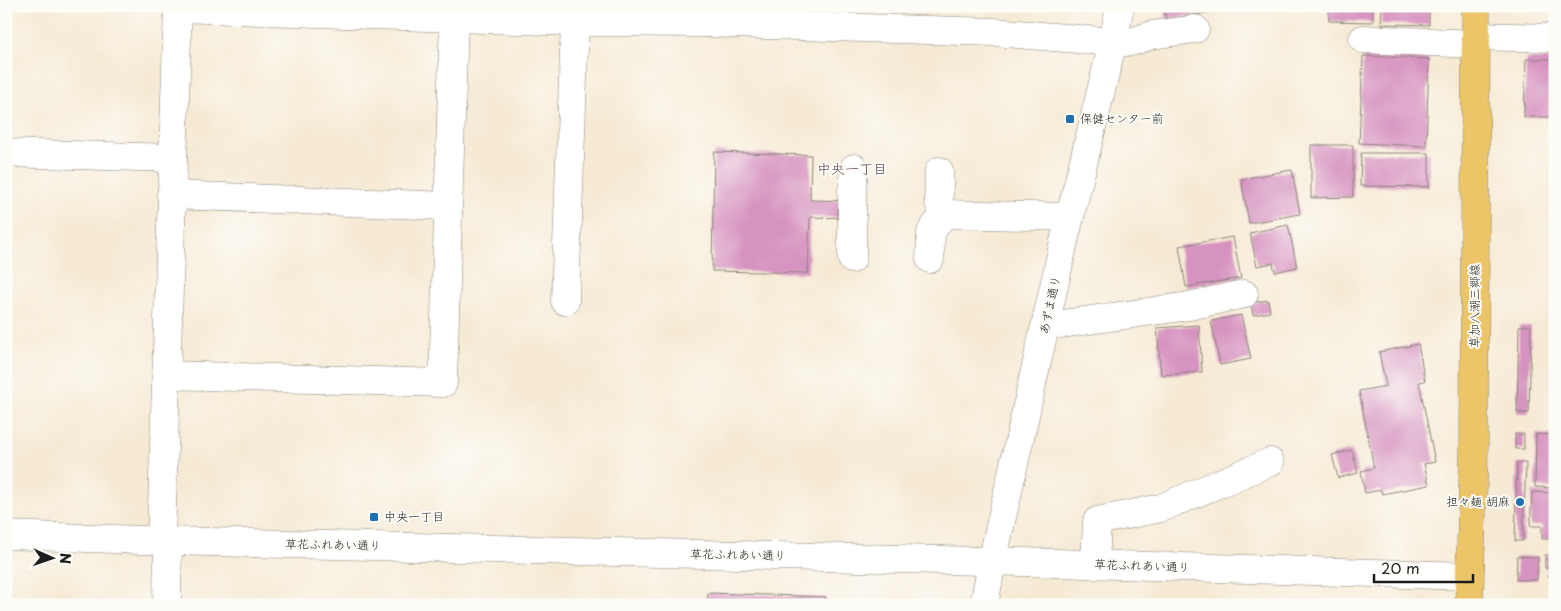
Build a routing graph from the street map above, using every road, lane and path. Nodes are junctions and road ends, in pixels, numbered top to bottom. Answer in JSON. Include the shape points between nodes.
{"nodes":[{"id":1,"x":1120,"y":6,"type":"edge"},
{"id":2,"x":1476,"y":6,"type":"edge"},
{"id":3,"x":178,"y":7,"type":"edge"},
{"id":4,"x":468,"y":14,"type":"edge"},
{"id":5,"x":575,"y":22,"type":"junction"},
{"id":6,"x":1195,"y":29,"type":"dead end"},
{"id":7,"x":1555,"y":38,"type":"edge"},
{"id":8,"x":1363,"y":39,"type":"dead end"},
{"id":9,"x":1475,"y":40,"type":"junction"},
{"id":10,"x":1113,"y":42,"type":"junction"},
{"id":11,"x":6,"y":153,"type":"edge"},
{"id":12,"x":172,"y":158,"type":"junction"},
{"id":13,"x":854,"y":168,"type":"dead end"},
{"id":14,"x":939,"y":171,"type":"dead end"},
{"id":15,"x":171,"y":195,"type":"junction"},
{"id":16,"x":448,"y":206,"type":"junction"},
{"id":17,"x":944,"y":214,"type":"junction"},
{"id":18,"x":1070,"y":217,"type":"junction"},
{"id":19,"x":852,"y":259,"type":"dead end"},
{"id":20,"x":930,"y":259,"type":"dead end"},
{"id":21,"x":1244,"y":294,"type":"dead end"},
{"id":22,"x":565,"y":301,"type":"dead end"},
{"id":23,"x":1046,"y":322,"type":"junction"},
{"id":24,"x":166,"y":375,"type":"junction"},
{"id":25,"x":1270,"y":462,"type":"dead end"},
{"id":26,"x":6,"y":535,"type":"edge"},
{"id":27,"x":165,"y":540,"type":"junction"},
{"id":28,"x":992,"y":562,"type":"junction"},
{"id":29,"x":1095,"y":565,"type":"junction"},
{"id":30,"x":1469,"y":576,"type":"junction"},
{"id":31,"x":167,"y":605,"type":"edge"},
{"id":32,"x":984,"y":605,"type":"edge"},
{"id":33,"x":1469,"y":605,"type":"edge"}],
"edges":[{"from":1,"to":10,"type":"street","name":"あずま通り"},
{"from":2,"to":9,"type":"main road","name":"草加八潮三郷線"},
{"from":3,"to":4,"type":"street"},
{"from":3,"to":12,"type":"street"},
{"from":4,"to":5,"type":"street"},
{"from":4,"to":16,"type":"street"},
{"from":5,"to":10,"type":"street","via":[[994,32]]},
{"from":5,"to":22,"type":"street"},
{"from":6,"to":10,"type":"street","via":[[1152,35],[1131,42]]},
{"from":7,"to":9,"type":"street"},
{"from":8,"to":9,"type":"street"},
{"from":9,"to":30,"type":"main road","name":"草加八潮三郷線","via":[[1474,442]]},
{"from":10,"to":18,"type":"street","name":"あずま通り"},
{"from":11,"to":12,"type":"street"},
{"from":12,"to":15,"type":"street"},
{"from":13,"to":19,"type":"street"},
{"from":14,"to":17,"type":"street","via":[[939,202]]},
{"from":15,"to":16,"type":"street"},
{"from":15,"to":24,"type":"street"},
{"from":16,"to":24,"type":"street","via":[[443,382]]},
{"from":17,"to":18,"type":"street"},
{"from":17,"to":20,"type":"street","via":[[931,232]]},
{"from":18,"to":23,"type":"street","name":"あずま通り"},
{"from":21,"to":23,"type":"street","via":[[1189,306],[1072,323]]},
{"from":23,"to":28,"type":"street","name":"あずま通り"},
{"from":24,"to":27,"type":"street"},
{"from":25,"to":29,"type":"street","via":[[1161,508],[1097,521]]},
{"from":26,"to":27,"type":"street","name":"草花ふれあい通り"},
{"from":27,"to":28,"type":"street","name":"草花ふれあい通り"},
{"from":27,"to":31,"type":"street"},
{"from":28,"to":29,"type":"street","name":"草花ふれあい通り"},
{"from":28,"to":32,"type":"street","name":"あずま通り"},
{"from":29,"to":30,"type":"street","name":"草花ふれあい通り"},
{"from":30,"to":33,"type":"main road","name":"草加八潮三郷線"}]}
